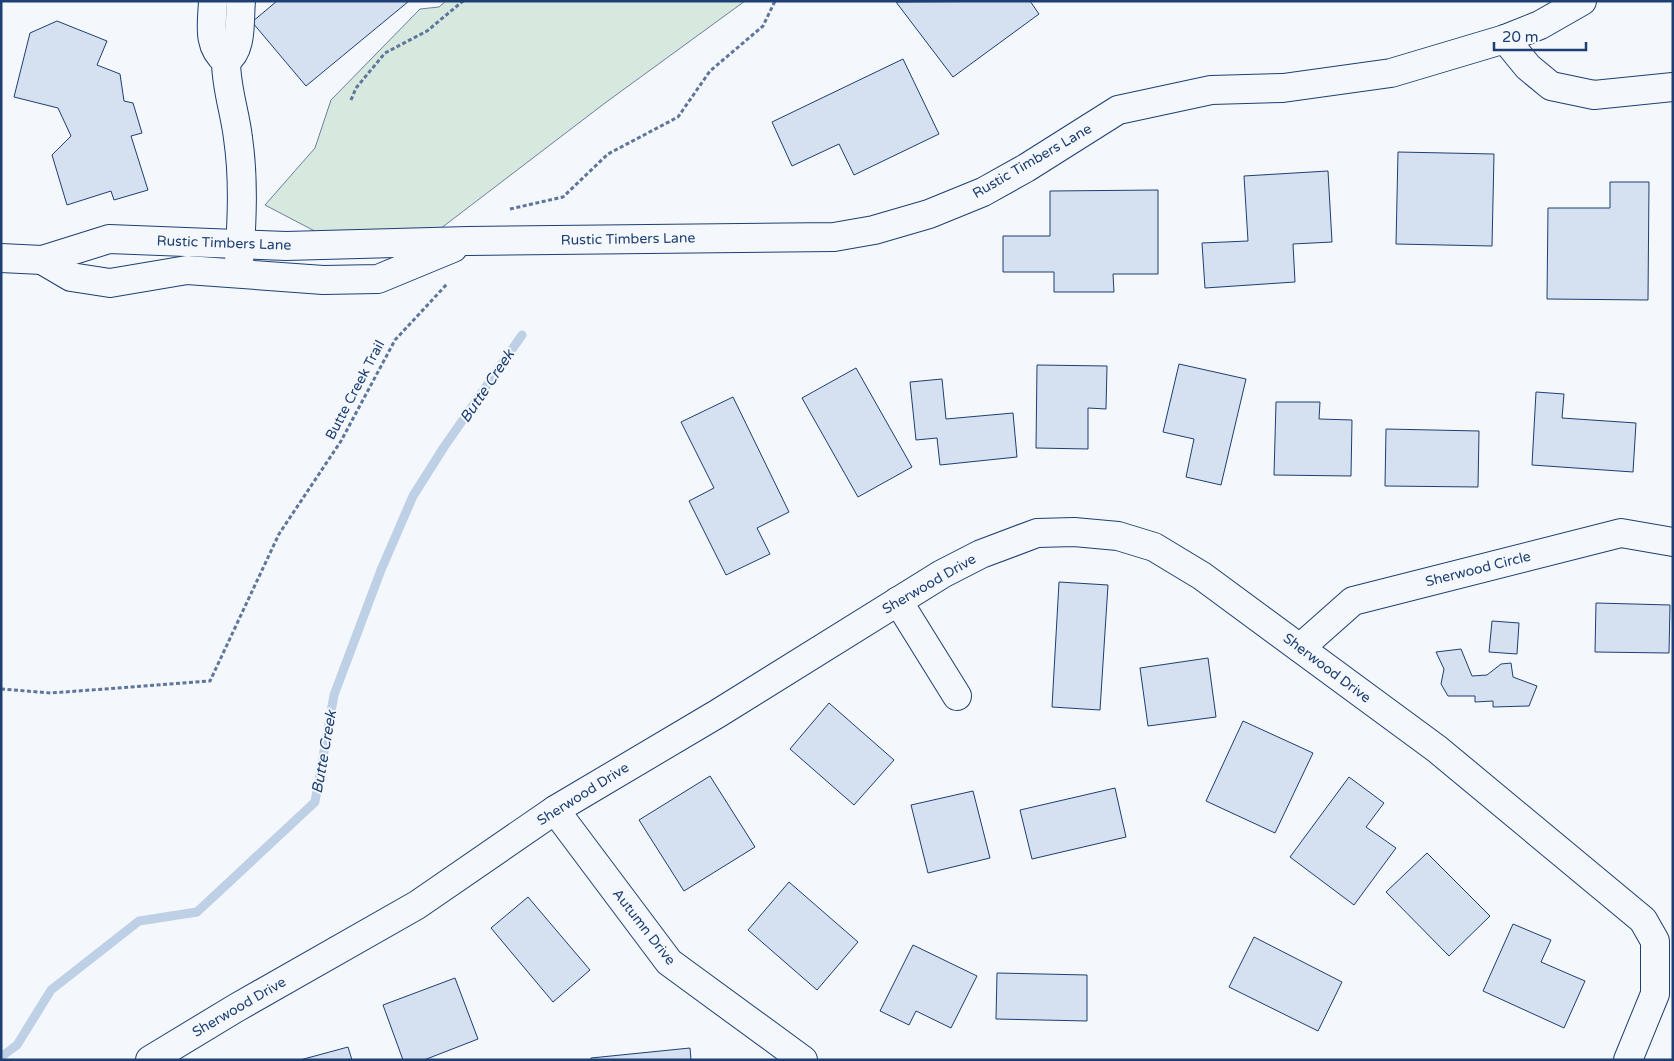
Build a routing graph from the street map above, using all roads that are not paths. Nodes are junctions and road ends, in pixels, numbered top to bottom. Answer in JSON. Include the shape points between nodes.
{"nodes":[{"id":1,"x":213,"y":1,"type":"edge"},
{"id":2,"x":241,"y":1,"type":"edge"},
{"id":3,"x":1582,"y":1,"type":"edge"},
{"id":4,"x":1505,"y":39,"type":"junction"},
{"id":5,"x":226,"y":62,"type":"junction"},
{"id":6,"x":1673,"y":87,"type":"edge"},
{"id":7,"x":468,"y":241,"type":"junction"},
{"id":8,"x":240,"y":244,"type":"junction"},
{"id":9,"x":1,"y":258,"type":"edge"},
{"id":10,"x":42,"y":260,"type":"junction"},
{"id":11,"x":239,"y":274,"type":"junction"},
{"id":12,"x":1673,"y":542,"type":"edge"},
{"id":13,"x":898,"y":601,"type":"junction"},
{"id":14,"x":1300,"y":648,"type":"junction"},
{"id":15,"x":957,"y":696,"type":"dead end"},
{"id":16,"x":555,"y":810,"type":"junction"},
{"id":17,"x":150,"y":1060,"type":"edge"},
{"id":18,"x":803,"y":1060,"type":"edge"},
{"id":19,"x":1628,"y":1060,"type":"edge"}],
"edges":[{"from":1,"to":5,"type":"street","via":[[213,43]]},
{"from":2,"to":5,"type":"street","via":[[237,47]]},
{"from":3,"to":4,"type":"street","name":"Rustic Timbers Lane","via":[[1540,25]]},
{"from":4,"to":6,"type":"street","via":[[1528,67],[1551,86],[1594,94]]},
{"from":4,"to":7,"type":"street","name":"Rustic Timbers Lane","via":[[1391,73],[1283,88],[1211,90],[1118,110],[984,192],[929,214],[874,230],[834,236]]},
{"from":5,"to":8,"type":"street","via":[[226,82],[241,162]]},
{"from":7,"to":8,"type":"street","name":"Rustic Timbers Lane","via":[[286,246]]},
{"from":7,"to":11,"type":"street","name":"Rustic Timbers Lane","via":[[378,279],[324,280]]},
{"from":8,"to":10,"type":"street","name":"Rustic Timbers Lane","via":[[109,239]]},
{"from":8,"to":11,"type":"street"},
{"from":9,"to":10,"type":"street","name":"Rustic Timbers Lane"},
{"from":10,"to":11,"type":"street","name":"Rustic Timbers Lane","via":[[71,277],[110,283],[187,270]]},
{"from":12,"to":14,"type":"street","name":"Sherwood Circle","via":[[1621,533],[1353,600]]},
{"from":13,"to":14,"type":"street","name":"Sherwood Drive","via":[[981,554],[1037,533],[1118,536],[1154,547],[1202,576]]},
{"from":13,"to":15,"type":"street"},
{"from":13,"to":16,"type":"street","name":"Sherwood Drive"},
{"from":14,"to":19,"type":"street","name":"Sherwood Drive","via":[[1436,749],[1643,920],[1655,941],[1655,994]]},
{"from":16,"to":17,"type":"street","name":"Sherwood Drive","via":[[417,905]]},
{"from":16,"to":18,"type":"street","name":"Autumn Drive","via":[[669,962]]}]}
